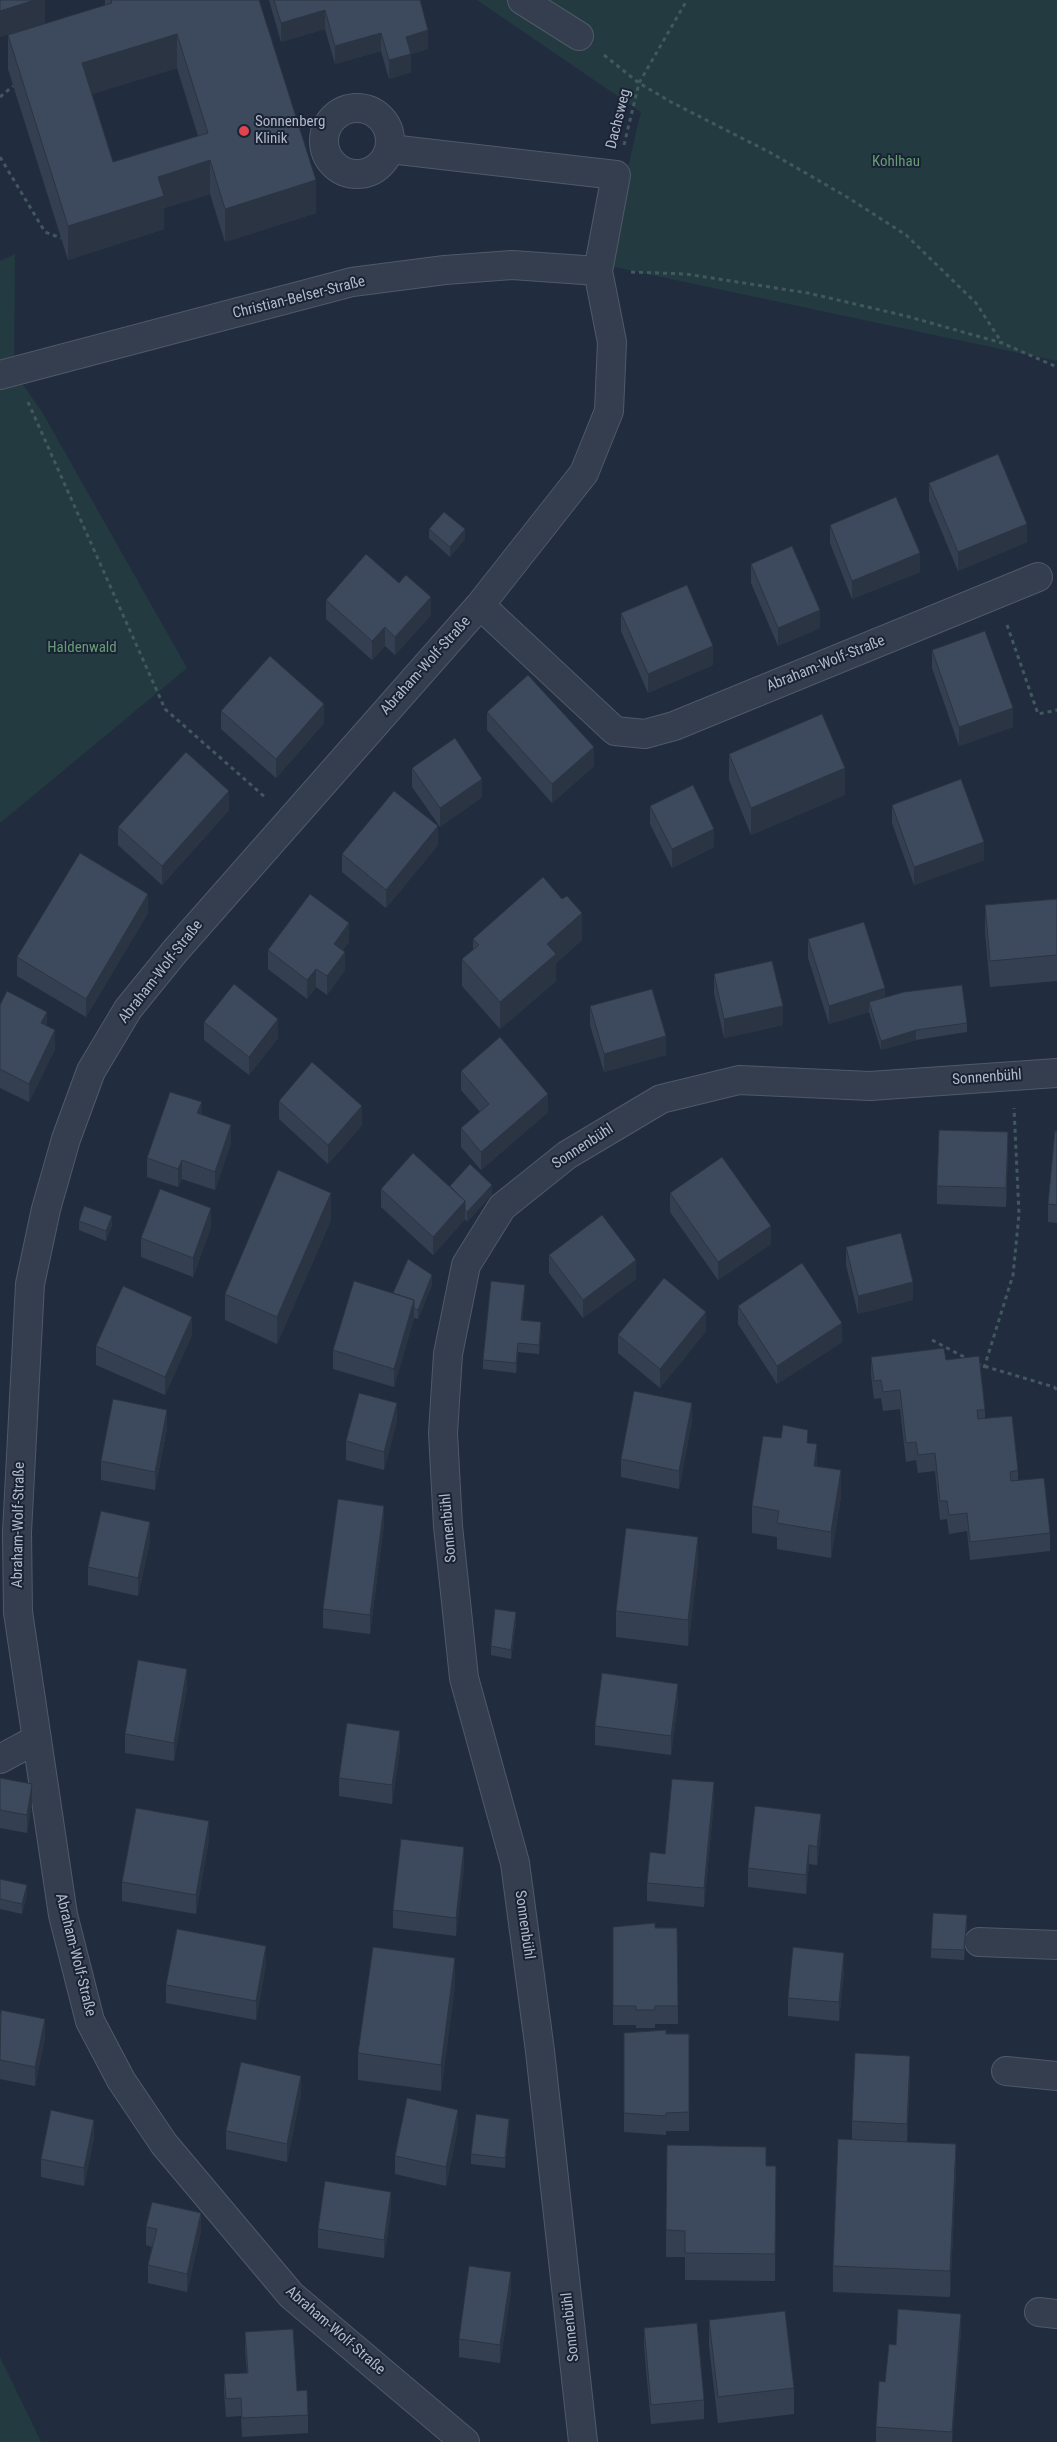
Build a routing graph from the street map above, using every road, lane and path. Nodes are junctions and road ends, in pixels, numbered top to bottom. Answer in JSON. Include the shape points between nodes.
{"nodes":[{"id":1,"x":522,"y":0,"type":"edge"},
{"id":2,"x":687,"y":0,"type":"edge"},
{"id":3,"x":579,"y":36,"type":"joint"},
{"id":4,"x":639,"y":83,"type":"junction"},
{"id":5,"x":13,"y":86,"type":"edge"},
{"id":6,"x":0,"y":97,"type":"edge"},
{"id":7,"x":390,"y":149,"type":"dead end"},
{"id":8,"x":0,"y":157,"type":"edge"},
{"id":9,"x":616,"y":175,"type":"junction"},
{"id":10,"x":61,"y":238,"type":"edge"},
{"id":11,"x":598,"y":271,"type":"junction"},
{"id":12,"x":1002,"y":344,"type":"junction"},
{"id":13,"x":1057,"y":367,"type":"edge"},
{"id":14,"x":7,"y":374,"type":"edge"},
{"id":15,"x":1038,"y":577,"type":"dead end"},
{"id":16,"x":996,"y":594,"type":"junction"},
{"id":17,"x":480,"y":605,"type":"junction"},
{"id":18,"x":1057,"y":710,"type":"edge"},
{"id":19,"x":290,"y":819,"type":"junction"},
{"id":20,"x":1057,"y":1073,"type":"edge"},
{"id":21,"x":1012,"y":1076,"type":"junction"},
{"id":22,"x":932,"y":1340,"type":"dead end"},
{"id":23,"x":984,"y":1368,"type":"junction"},
{"id":24,"x":1057,"y":1390,"type":"edge"},
{"id":25,"x":37,"y":1739,"type":"junction"},
{"id":26,"x":0,"y":1759,"type":"edge"},
{"id":27,"x":979,"y":1942,"type":"dead end"},
{"id":28,"x":1057,"y":1945,"type":"edge"},
{"id":29,"x":1006,"y":2072,"type":"dead end"},
{"id":30,"x":1057,"y":2076,"type":"edge"},
{"id":31,"x":465,"y":2442,"type":"edge"},
{"id":32,"x":583,"y":2442,"type":"edge"}],
"edges":[{"from":1,"to":3,"type":"street"},
{"from":2,"to":4,"type":"path"},
{"from":3,"to":4,"type":"path","name":"Dachsweg"},
{"from":4,"to":9,"type":"path","name":"Dachsweg"},
{"from":4,"to":12,"type":"path","via":[[771,153],[906,235],[976,303]]},
{"from":5,"to":6,"type":"path"},
{"from":7,"to":9,"type":"street"},
{"from":8,"to":10,"type":"path","via":[[46,232]]},
{"from":9,"to":11,"type":"street"},
{"from":11,"to":12,"type":"path","via":[[686,274],[808,293],[906,316]]},
{"from":11,"to":14,"type":"street","name":"Christian-Belser-Straße","via":[[512,265],[352,282]]},
{"from":11,"to":17,"type":"street","name":"Abraham-Wolf-Straße","via":[[612,342],[609,411],[584,473]]},
{"from":12,"to":13,"type":"path"},
{"from":14,"to":19,"type":"path","via":[[165,709]]},
{"from":15,"to":16,"type":"street","name":"Abraham-Wolf-Straße"},
{"from":16,"to":17,"type":"street","name":"Abraham-Wolf-Straße","via":[[674,726],[645,734],[615,731]]},
{"from":16,"to":18,"type":"path","via":[[1038,714]]},
{"from":17,"to":19,"type":"street","name":"Abraham-Wolf-Straße"},
{"from":19,"to":25,"type":"street","name":"Abraham-Wolf-Straße","via":[[128,1009],[91,1071],[66,1138],[46,1209],[30,1284],[17,1532],[18,1612]]},
{"from":20,"to":21,"type":"street","name":"Sonnenbühl"},
{"from":21,"to":23,"type":"path","via":[[1019,1214],[1013,1275]]},
{"from":21,"to":32,"type":"street","name":"Sonnenbühl","via":[[870,1086],[739,1080],[661,1099],[567,1154],[502,1207],[466,1264],[448,1354],[443,1433],[448,1526],[464,1678],[515,1863],[540,2051]]},
{"from":22,"to":23,"type":"path"},
{"from":23,"to":24,"type":"path"},
{"from":25,"to":26,"type":"street"},
{"from":25,"to":31,"type":"street","name":"Abraham-Wolf-Straße","via":[[63,1915],[90,2020],[121,2080],[164,2144],[291,2295]]},
{"from":27,"to":28,"type":"street"},
{"from":29,"to":30,"type":"street"}]}
